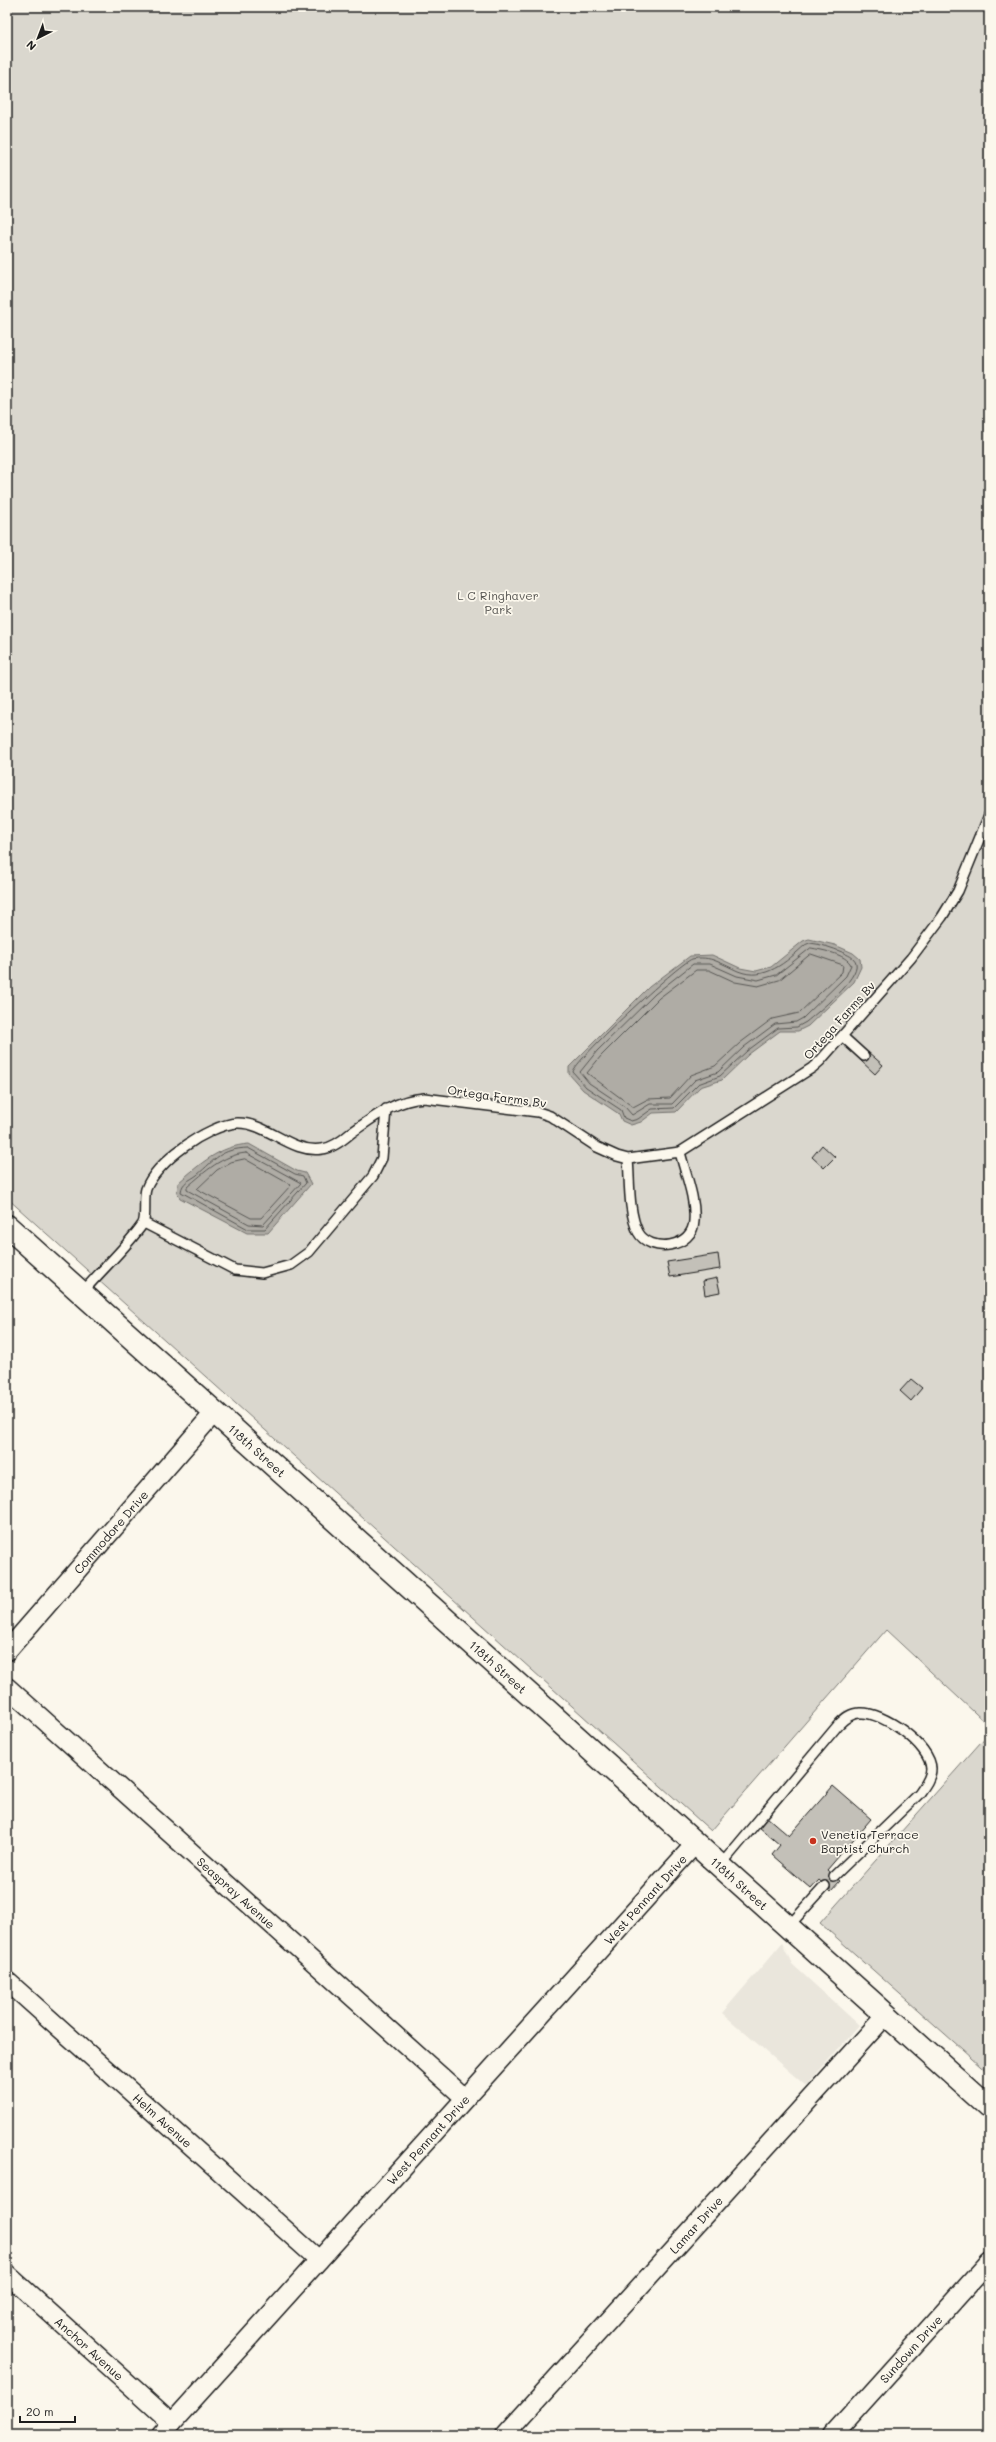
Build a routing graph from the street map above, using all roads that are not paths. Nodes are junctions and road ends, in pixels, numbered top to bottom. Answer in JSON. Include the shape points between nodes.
{"nodes":[{"id":1,"x":989,"y":815,"type":"edge"},
{"id":2,"x":842,"y":1036,"type":"junction"},
{"id":3,"x":864,"y":1056,"type":"dead end"},
{"id":4,"x":386,"y":1109,"type":"junction"},
{"id":5,"x":680,"y":1152,"type":"junction"},
{"id":6,"x":628,"y":1159,"type":"junction"},
{"id":7,"x":144,"y":1223,"type":"junction"},
{"id":8,"x":7,"y":1226,"type":"edge"},
{"id":9,"x":82,"y":1293,"type":"junction"},
{"id":10,"x":214,"y":1413,"type":"junction"},
{"id":11,"x":7,"y":1651,"type":"edge"},
{"id":12,"x":7,"y":1687,"type":"edge"},
{"id":13,"x":694,"y":1844,"type":"junction"},
{"id":14,"x":720,"y":1866,"type":"junction"},
{"id":15,"x":834,"y":1876,"type":"dead end"},
{"id":16,"x":825,"y":1886,"type":"dead end"},
{"id":17,"x":788,"y":1927,"type":"junction"},
{"id":18,"x":7,"y":1981,"type":"edge"},
{"id":19,"x":886,"y":2015,"type":"junction"},
{"id":20,"x":465,"y":2098,"type":"junction"},
{"id":21,"x":989,"y":2107,"type":"edge"},
{"id":22,"x":319,"y":2260,"type":"junction"},
{"id":23,"x":989,"y":2262,"type":"edge"},
{"id":24,"x":7,"y":2274,"type":"edge"},
{"id":25,"x":166,"y":2429,"type":"edge"},
{"id":26,"x":505,"y":2435,"type":"edge"},
{"id":27,"x":833,"y":2435,"type":"edge"}],
"edges":[{"from":1,"to":2,"type":"lane","name":"Ortega Farms Bv","via":[[958,891],[942,917],[911,958]]},
{"from":2,"to":3,"type":"lane"},
{"from":2,"to":5,"type":"lane","name":"Ortega Farms Bv","via":[[812,1068]]},
{"from":4,"to":6,"type":"lane","name":"Ortega Farms Bv","via":[[408,1100],[424,1098],[538,1112],[550,1116],[602,1149]]},
{"from":4,"to":7,"type":"lane","name":"Ortega Farms Bv","via":[[341,1141],[322,1149],[305,1149],[244,1123],[218,1128],[182,1149],[152,1178],[144,1201]]},
{"from":4,"to":7,"type":"lane","via":[[382,1158],[374,1176],[309,1252],[291,1266],[262,1273],[235,1270]]},
{"from":5,"to":6,"type":"lane","name":"Ortega Farms Bv"},
{"from":5,"to":6,"type":"lane","via":[[694,1222],[690,1234],[683,1240],[663,1245],[652,1244],[643,1238],[635,1224]]},
{"from":7,"to":9,"type":"lane"},
{"from":8,"to":9,"type":"street","name":"118th Street"},
{"from":9,"to":10,"type":"street","name":"118th Street"},
{"from":10,"to":11,"type":"street","name":"Commodore Drive"},
{"from":10,"to":13,"type":"street","name":"118th Street"},
{"from":12,"to":20,"type":"street","name":"Seaspray Avenue"},
{"from":13,"to":14,"type":"street","name":"118th Street"},
{"from":13,"to":20,"type":"street","name":"West Pennant Drive"},
{"from":14,"to":15,"type":"lane","via":[[839,1724],[852,1714],[868,1714],[891,1722],[904,1732],[928,1758],[931,1769],[927,1783],[919,1794]]},
{"from":14,"to":17,"type":"street","name":"118th Street"},
{"from":16,"to":17,"type":"lane"},
{"from":17,"to":19,"type":"street","name":"118th Street"},
{"from":18,"to":22,"type":"street","name":"Helm Avenue"},
{"from":19,"to":21,"type":"street","name":"118th Street"},
{"from":19,"to":26,"type":"street","name":"Lamar Drive"},
{"from":20,"to":22,"type":"street","name":"West Pennant Drive"},
{"from":22,"to":25,"type":"street","name":"West Pennant Drive"},
{"from":23,"to":27,"type":"street","name":"Sundown Drive"},
{"from":24,"to":25,"type":"street","name":"Anchor Avenue"}]}
